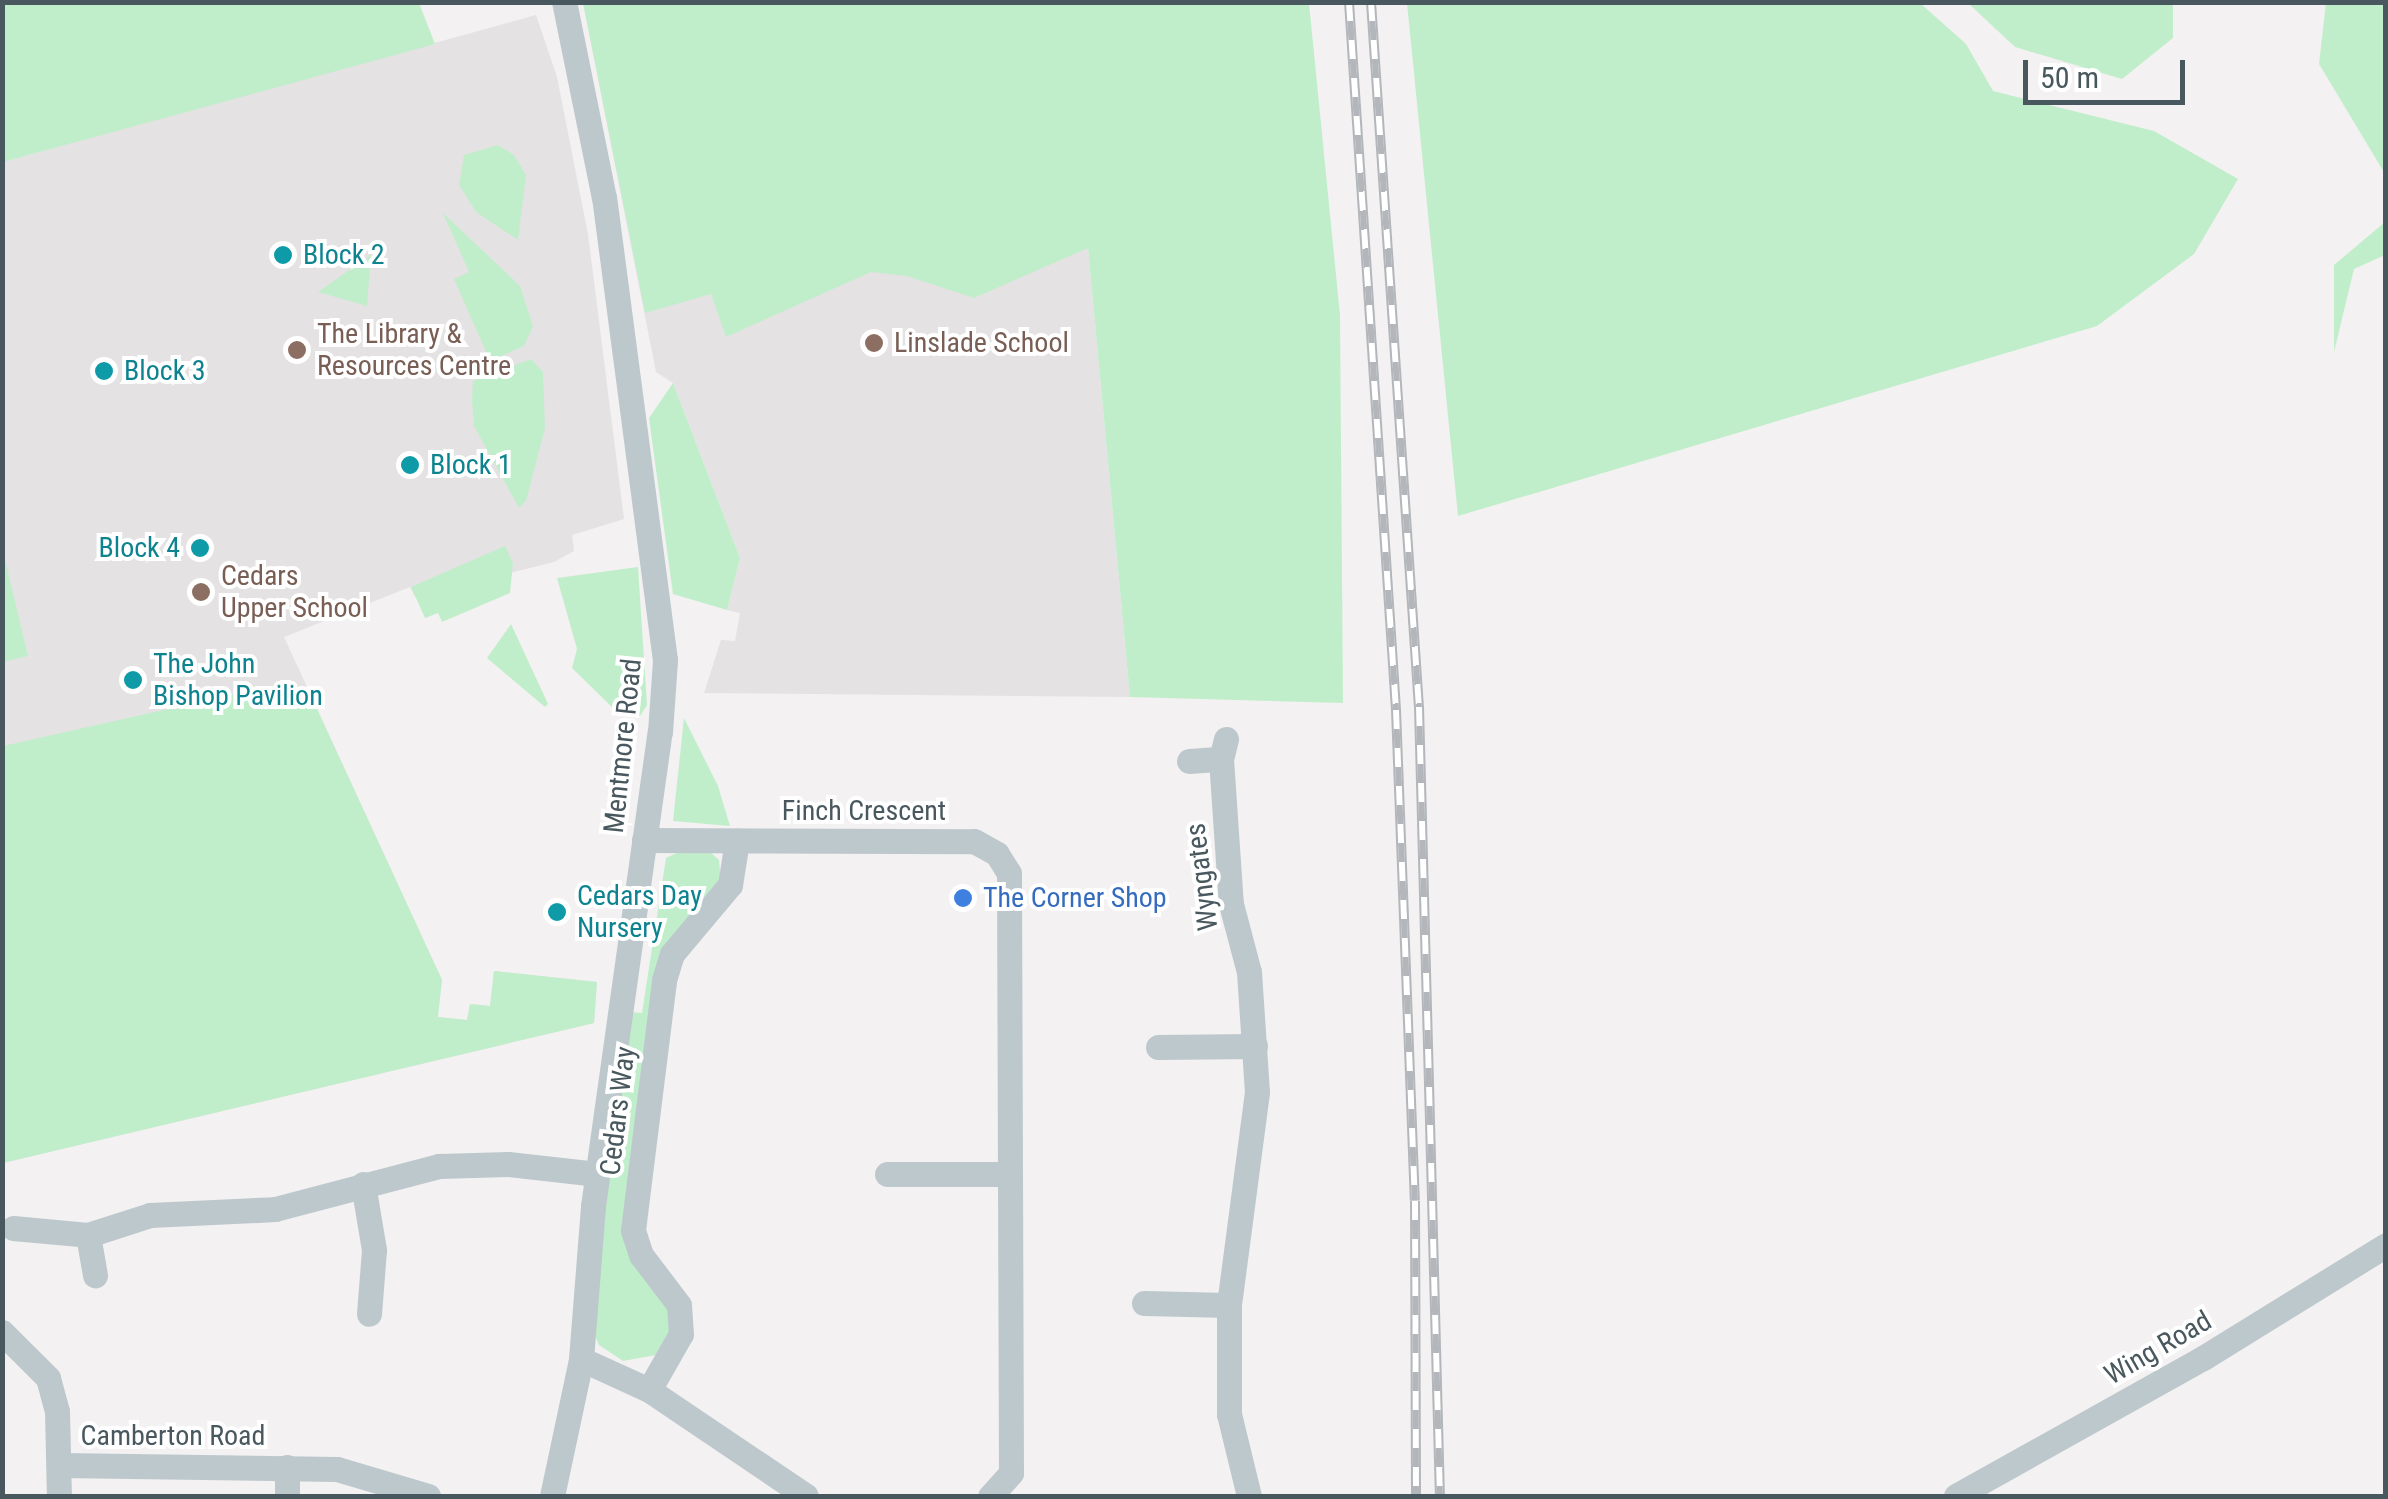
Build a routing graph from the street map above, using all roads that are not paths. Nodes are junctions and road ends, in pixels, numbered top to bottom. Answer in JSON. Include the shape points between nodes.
{"nodes":[{"id":1,"x":564,"y":2,"type":"edge"},
{"id":2,"x":1189,"y":761,"type":"dead end"},
{"id":3,"x":644,"y":840,"type":"junction"},
{"id":4,"x":737,"y":841,"type":"junction"},
{"id":5,"x":1255,"y":1046,"type":"junction"},
{"id":6,"x":1158,"y":1047,"type":"dead end"},
{"id":7,"x":597,"y":1174,"type":"junction"},
{"id":8,"x":888,"y":1174,"type":"dead end"},
{"id":9,"x":1008,"y":1174,"type":"junction"},
{"id":10,"x":363,"y":1184,"type":"junction"},
{"id":11,"x":13,"y":1228,"type":"dead end"},
{"id":12,"x":88,"y":1235,"type":"junction"},
{"id":13,"x":2386,"y":1245,"type":"edge"},
{"id":14,"x":95,"y":1275,"type":"dead end"},
{"id":15,"x":1144,"y":1303,"type":"dead end"},
{"id":16,"x":1229,"y":1305,"type":"junction"},
{"id":17,"x":369,"y":1314,"type":"dead end"},
{"id":18,"x":2,"y":1332,"type":"edge"},
{"id":19,"x":581,"y":1359,"type":"junction"},
{"id":20,"x":649,"y":1390,"type":"junction"},
{"id":21,"x":59,"y":1466,"type":"junction"},
{"id":22,"x":287,"y":1467,"type":"junction"},
{"id":23,"x":59,"y":1496,"type":"edge"},
{"id":24,"x":288,"y":1496,"type":"edge"},
{"id":25,"x":428,"y":1496,"type":"edge"},
{"id":26,"x":552,"y":1496,"type":"edge"},
{"id":27,"x":806,"y":1496,"type":"edge"},
{"id":28,"x":990,"y":1496,"type":"edge"},
{"id":29,"x":1250,"y":1496,"type":"edge"},
{"id":30,"x":1956,"y":1496,"type":"edge"}],
"edges":[{"from":1,"to":3,"type":"street","name":"Mentmore Road","via":[[604,198],[665,660]]},
{"from":2,"to":5,"type":"street","name":"Wyngates","via":[[1223,749],[1231,904],[1248,972]]},
{"from":3,"to":4,"type":"street","name":"Finch Crescent"},
{"from":3,"to":7,"type":"street","name":"Mentmore Road"},
{"from":4,"to":9,"type":"street","name":"Finch Crescent","via":[[974,841],[997,854],[1009,874]]},
{"from":4,"to":20,"type":"street","name":"Cedars Way","via":[[730,885],[672,954],[664,980],[633,1230],[641,1255],[679,1305],[681,1334]]},
{"from":5,"to":6,"type":"street"},
{"from":5,"to":16,"type":"street","name":"Wyngates","via":[[1248,1193]]},
{"from":7,"to":10,"type":"street","via":[[474,1164]]},
{"from":7,"to":19,"type":"street","name":"Mentmore Road"},
{"from":8,"to":9,"type":"street"},
{"from":9,"to":28,"type":"street","name":"Finch Crescent","via":[[1012,1473]]},
{"from":10,"to":12,"type":"street","via":[[275,1209],[150,1215]]},
{"from":10,"to":17,"type":"street","via":[[374,1250]]},
{"from":11,"to":12,"type":"street"},
{"from":12,"to":14,"type":"street"},
{"from":13,"to":30,"type":"street","name":"Wing Road","via":[[2203,1358]]},
{"from":15,"to":16,"type":"street"},
{"from":16,"to":29,"type":"street","name":"Wyngates","via":[[1229,1414]]},
{"from":18,"to":21,"type":"street","name":"Camberton Road","via":[[28,1350],[48,1378]]},
{"from":19,"to":20,"type":"street"},
{"from":19,"to":26,"type":"street","name":"Mentmore Road"},
{"from":20,"to":27,"type":"street"},
{"from":21,"to":22,"type":"street","name":"Camberton Road"},
{"from":21,"to":23,"type":"street","name":"Camberton Road"},
{"from":22,"to":24,"type":"street","name":"Camberton Road"},
{"from":22,"to":25,"type":"street","name":"Camberton Road","via":[[337,1469]]}]}
